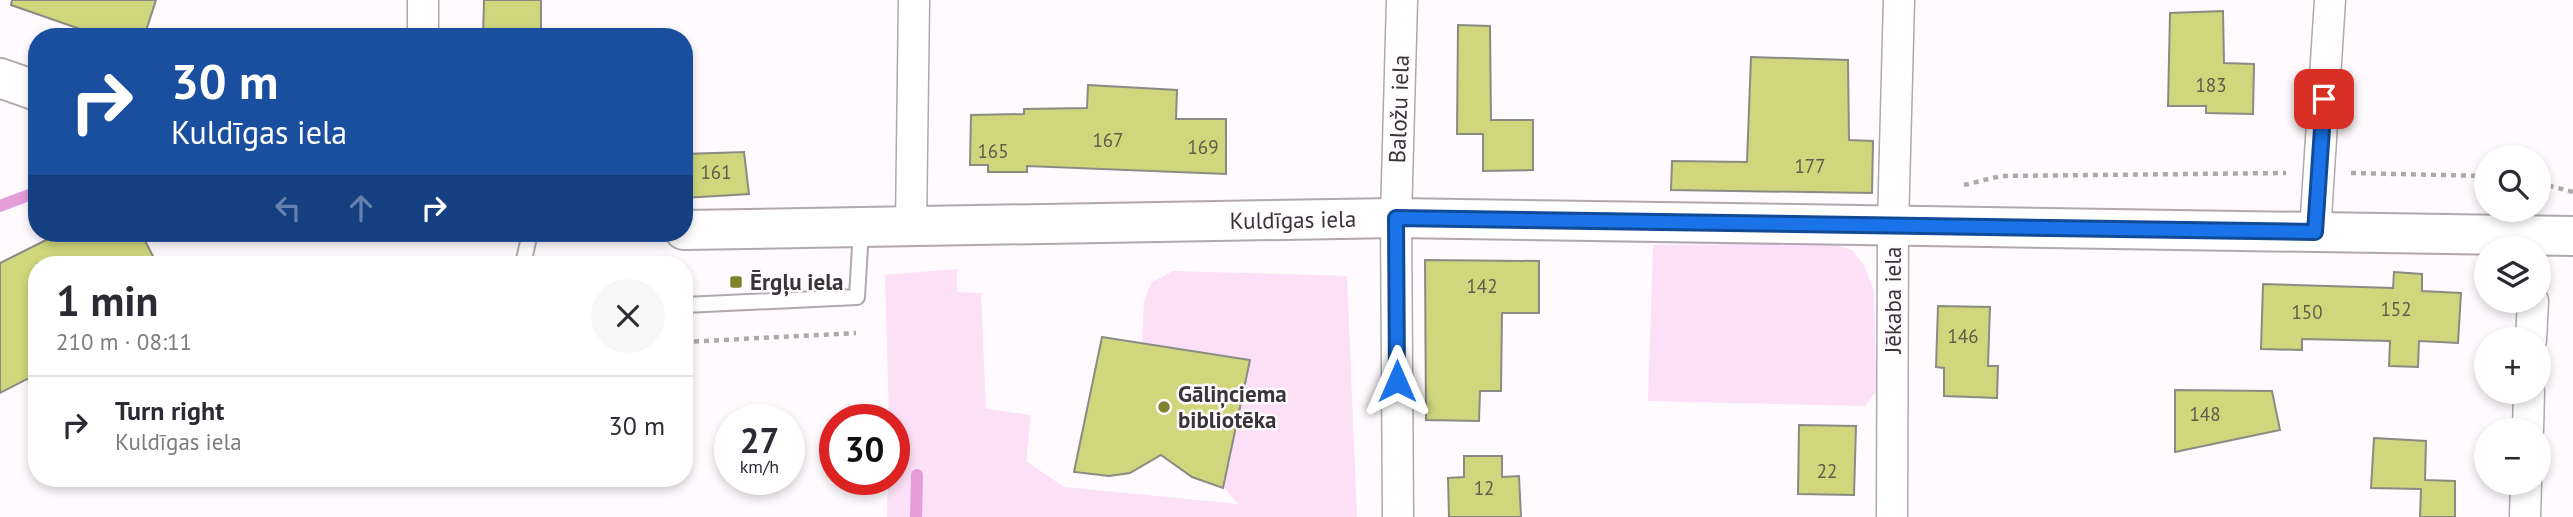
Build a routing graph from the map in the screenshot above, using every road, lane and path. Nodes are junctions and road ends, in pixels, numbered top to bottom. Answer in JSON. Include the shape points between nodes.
{"nodes":[{"id":1,"x":424,"y":0,"type":"edge"},
{"id":2,"x":914,"y":0,"type":"edge"},
{"id":3,"x":1402,"y":0,"type":"edge"},
{"id":4,"x":1899,"y":0,"type":"edge"},
{"id":5,"x":2330,"y":0,"type":"edge"},
{"id":6,"x":423,"y":28,"type":"edge"},
{"id":7,"x":0,"y":78,"type":"edge"},
{"id":8,"x":28,"y":88,"type":"edge"},
{"id":9,"x":2319,"y":173,"type":"junction"},
{"id":10,"x":2474,"y":176,"type":"edge"},
{"id":11,"x":2551,"y":186,"type":"edge"},
{"id":12,"x":1951,"y":188,"type":"dead end"},
{"id":13,"x":2573,"y":192,"type":"edge"},
{"id":14,"x":1396,"y":218,"type":"junction"},
{"id":15,"x":1893,"y":225,"type":"junction"},
{"id":16,"x":911,"y":226,"type":"junction"},
{"id":17,"x":861,"y":227,"type":"junction"},
{"id":18,"x":693,"y":230,"type":"edge"},
{"id":19,"x":2315,"y":232,"type":"junction"},
{"id":20,"x":2573,"y":236,"type":"edge"},
{"id":21,"x":2474,"y":239,"type":"edge"},
{"id":22,"x":2551,"y":239,"type":"edge"},
{"id":23,"x":693,"y":305,"type":"edge"},
{"id":24,"x":856,"y":333,"type":"dead end"},
{"id":25,"x":693,"y":342,"type":"edge"},
{"id":26,"x":2526,"y":495,"type":"edge"},
{"id":27,"x":1398,"y":517,"type":"edge"},
{"id":28,"x":1892,"y":517,"type":"edge"},
{"id":29,"x":2525,"y":517,"type":"edge"}],
"edges":[{"from":1,"to":6,"type":"street"},
{"from":2,"to":16,"type":"street"},
{"from":3,"to":14,"type":"street","name":"Baložu iela"},
{"from":4,"to":15,"type":"street","name":"Jēkaba iela"},
{"from":5,"to":9,"type":"street"},
{"from":7,"to":8,"type":"street"},
{"from":9,"to":10,"type":"path"},
{"from":9,"to":12,"type":"path","via":[[2001,176]]},
{"from":9,"to":19,"type":"street"},
{"from":11,"to":13,"type":"path"},
{"from":14,"to":15,"type":"street","name":"Kuldīgas iela"},
{"from":14,"to":16,"type":"street","name":"Kuldīgas iela"},
{"from":14,"to":27,"type":"street","name":"Baložu iela"},
{"from":15,"to":19,"type":"street","name":"Kuldīgas iela"},
{"from":15,"to":28,"type":"street","name":"Jēkaba iela"},
{"from":16,"to":17,"type":"street","name":"Kuldīgas iela"},
{"from":17,"to":18,"type":"street","name":"Kuldīgas iela"},
{"from":17,"to":23,"type":"lane","via":[[857,297]]},
{"from":19,"to":21,"type":"street","name":"Kuldīgas iela"},
{"from":20,"to":22,"type":"street","name":"Kuldīgas iela"},
{"from":24,"to":25,"type":"path"},
{"from":26,"to":29,"type":"street"}]}
